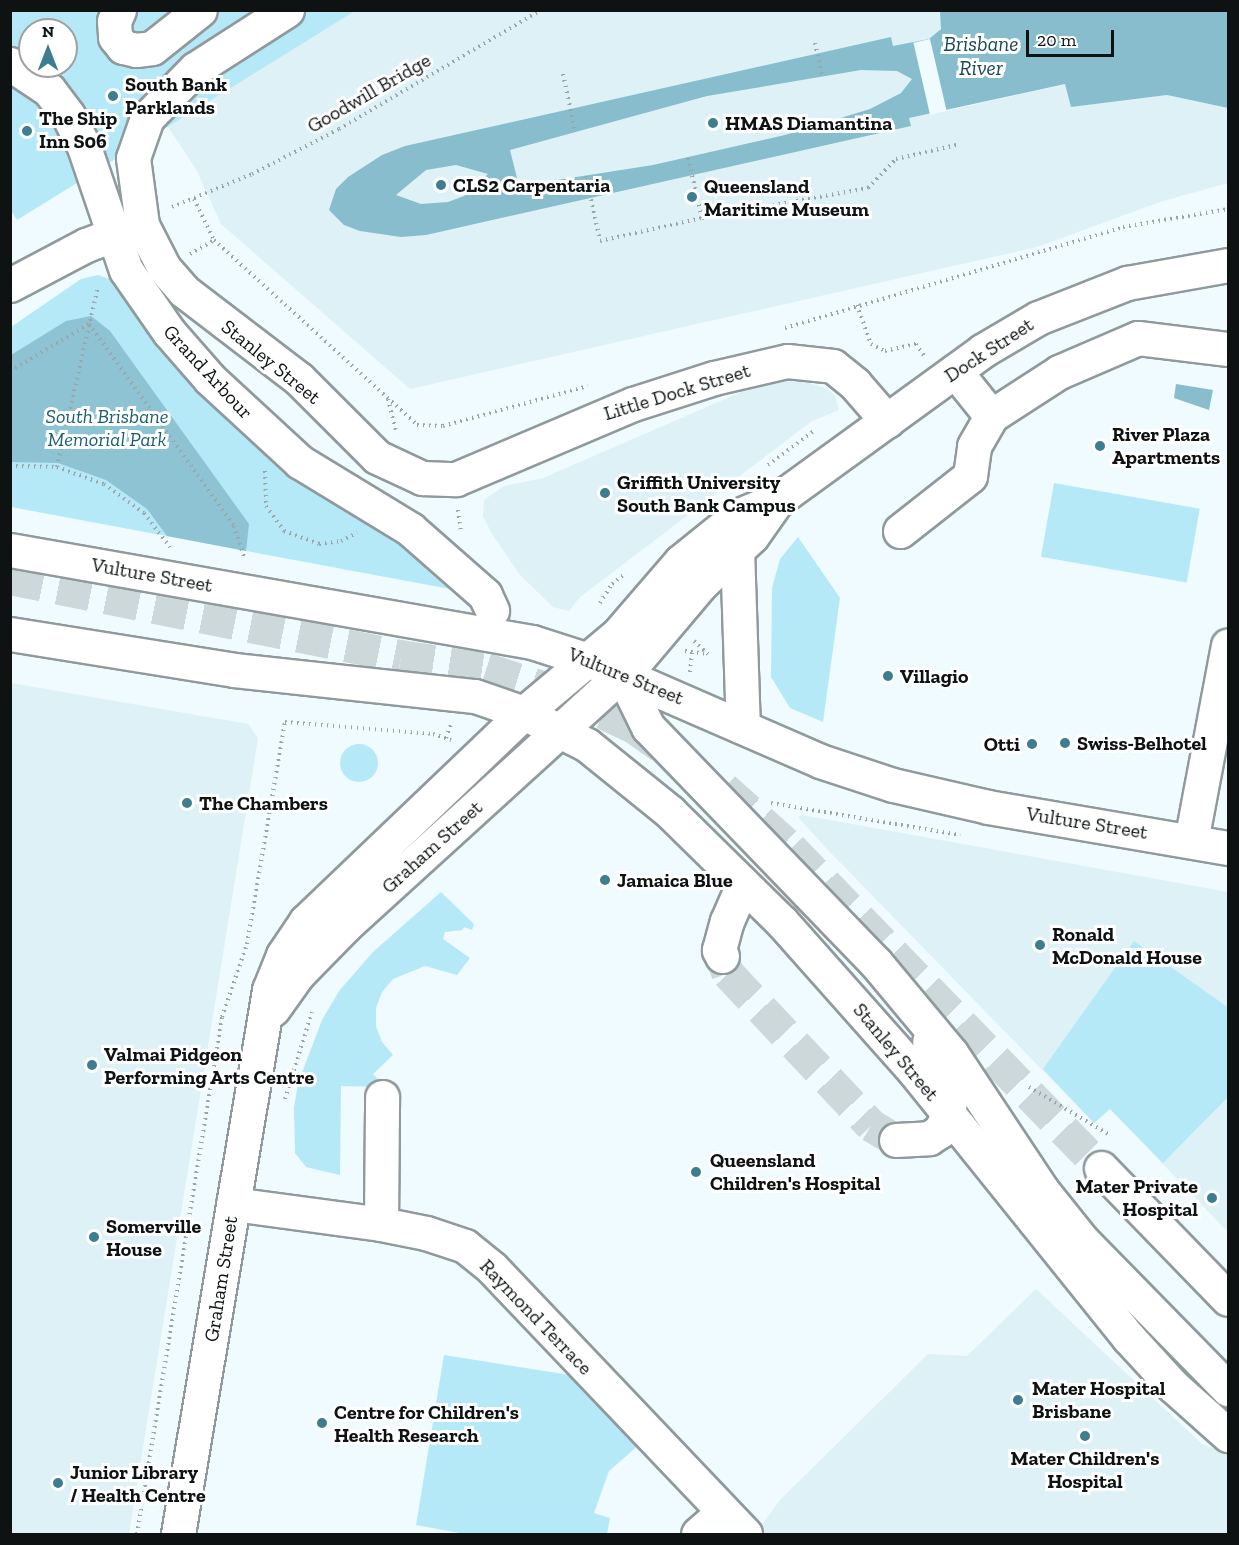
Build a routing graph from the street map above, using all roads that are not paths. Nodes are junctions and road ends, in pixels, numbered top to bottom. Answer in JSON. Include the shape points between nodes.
{"nodes":[{"id":1,"x":119,"y":10,"type":"edge"},
{"id":2,"x":200,"y":10,"type":"edge"},
{"id":3,"x":287,"y":10,"type":"edge"},
{"id":4,"x":173,"y":34,"type":"junction"},
{"id":5,"x":10,"y":64,"type":"edge"},
{"id":6,"x":195,"y":69,"type":"junction"},
{"id":7,"x":126,"y":230,"type":"junction"},
{"id":8,"x":1228,"y":265,"type":"edge"},
{"id":9,"x":10,"y":285,"type":"edge"},
{"id":10,"x":1228,"y":349,"type":"edge"},
{"id":11,"x":955,"y":371,"type":"junction"},
{"id":12,"x":991,"y":416,"type":"junction"},
{"id":13,"x":887,"y":421,"type":"junction"},
{"id":14,"x":456,"y":479,"type":"joint"},
{"id":15,"x":780,"y":498,"type":"junction"},
{"id":16,"x":900,"y":531,"type":"dead end"},
{"id":17,"x":737,"y":549,"type":"junction"},
{"id":18,"x":10,"y":550,"type":"edge"},
{"id":19,"x":492,"y":610,"type":"dead end"},
{"id":20,"x":10,"y":634,"type":"edge"},
{"id":21,"x":1228,"y":645,"type":"edge"},
{"id":22,"x":588,"y":660,"type":"junction"},
{"id":23,"x":622,"y":674,"type":"junction"},
{"id":24,"x":524,"y":713,"type":"junction"},
{"id":25,"x":743,"y":727,"type":"junction"},
{"id":26,"x":560,"y":730,"type":"junction"},
{"id":27,"x":1191,"y":841,"type":"junction"},
{"id":28,"x":1228,"y":848,"type":"edge"},
{"id":29,"x":743,"y":884,"type":"junction"},
{"id":30,"x":722,"y":956,"type":"tunnel mouth"},
{"id":31,"x":264,"y":1023,"type":"junction"},
{"id":32,"x":928,"y":1024,"type":"junction"},
{"id":33,"x":382,"y":1096,"type":"dead end"},
{"id":34,"x":948,"y":1115,"type":"junction"},
{"id":35,"x":896,"y":1140,"type":"tunnel mouth"},
{"id":36,"x":1101,"y":1168,"type":"tunnel mouth"},
{"id":37,"x":233,"y":1204,"type":"junction"},
{"id":38,"x":381,"y":1224,"type":"junction"},
{"id":39,"x":1228,"y":1299,"type":"edge"},
{"id":40,"x":1228,"y":1389,"type":"edge"},
{"id":41,"x":1228,"y":1435,"type":"edge"},
{"id":42,"x":734,"y":1524,"type":"edge"},
{"id":43,"x":178,"y":1534,"type":"edge"},
{"id":44,"x":699,"y":1534,"type":"edge"}],
"edges":[{"from":1,"to":4,"type":"street","via":[[114,21],[115,37],[123,47],[152,48]]},
{"from":2,"to":4,"type":"street"},
{"from":3,"to":6,"type":"street"},
{"from":4,"to":6,"type":"street"},
{"from":5,"to":7,"type":"street","name":"Grand Arbour","via":[[49,90],[68,115]]},
{"from":6,"to":7,"type":"street","via":[[147,118],[140,135]]},
{"from":7,"to":9,"type":"street"},
{"from":7,"to":14,"type":"street","name":"Stanley Street","via":[[184,291],[299,379],[377,457],[417,476]]},
{"from":7,"to":19,"type":"street","name":"Grand Arbour","via":[[135,285],[210,379],[278,443],[325,479],[379,509],[447,559],[485,595]]},
{"from":8,"to":11,"type":"street","name":"Dock Street","via":[[1127,283],[1084,297],[1038,318]]},
{"from":10,"to":12,"type":"street","via":[[1137,338],[1059,372]]},
{"from":11,"to":12,"type":"street"},
{"from":11,"to":13,"type":"street","name":"Dock Street"},
{"from":12,"to":16,"type":"street","via":[[974,446],[970,476]]},
{"from":13,"to":14,"type":"street","name":"Little Dock Street","via":[[855,384],[833,366],[787,361],[714,378],[633,404]]},
{"from":13,"to":15,"type":"street","name":"Dock Street"},
{"from":15,"to":17,"type":"street","name":"Dock Street"},
{"from":15,"to":22,"type":"street","name":"Dock Street","via":[[737,516],[692,551],[618,634]]},
{"from":17,"to":23,"type":"street","name":"Dock Street"},
{"from":17,"to":25,"type":"street"},
{"from":18,"to":22,"type":"street","name":"Vulture Street","via":[[532,642]]},
{"from":20,"to":24,"type":"street","via":[[267,674],[448,691]]},
{"from":21,"to":27,"type":"street"},
{"from":22,"to":23,"type":"street","name":"Vulture Street"},
{"from":22,"to":24,"type":"street","name":"Graham Street"},
{"from":23,"to":25,"type":"street","name":"Vulture Street"},
{"from":23,"to":26,"type":"street","name":"Graham Street"},
{"from":23,"to":32,"type":"street","name":"Stanley Street","via":[[648,727],[876,963]]},
{"from":24,"to":26,"type":"street","name":"Stanley Street"},
{"from":24,"to":31,"type":"street","name":"Graham Street","via":[[306,921],[276,968]]},
{"from":25,"to":27,"type":"street","name":"Vulture Street","via":[[830,764],[920,792]]},
{"from":26,"to":29,"type":"street","name":"Stanley Street","via":[[628,776]]},
{"from":26,"to":31,"type":"street","name":"Graham Street","via":[[318,952]]},
{"from":27,"to":28,"type":"street","name":"Vulture Street"},
{"from":29,"to":30,"type":"street","via":[[727,921],[719,950]]},
{"from":29,"to":34,"type":"street","name":"Stanley Street","via":[[872,1022]]},
{"from":31,"to":37,"type":"street","name":"Graham Street"},
{"from":32,"to":34,"type":"street","via":[[930,1048],[951,1088]]},
{"from":32,"to":40,"type":"street","name":"Stanley Street","via":[[1055,1207],[1164,1327]]},
{"from":33,"to":38,"type":"street"},
{"from":34,"to":35,"type":"street","via":[[936,1135],[921,1141]]},
{"from":34,"to":41,"type":"street","name":"Stanley Street","via":[[1128,1337],[1173,1386]]},
{"from":36,"to":39,"type":"street"},
{"from":37,"to":38,"type":"street","name":"Raymond Terrace"},
{"from":37,"to":43,"type":"street","name":"Graham Street"},
{"from":38,"to":42,"type":"street","name":"Raymond Terrace","via":[[465,1246],[492,1268]]},
{"from":42,"to":44,"type":"street"}]}
